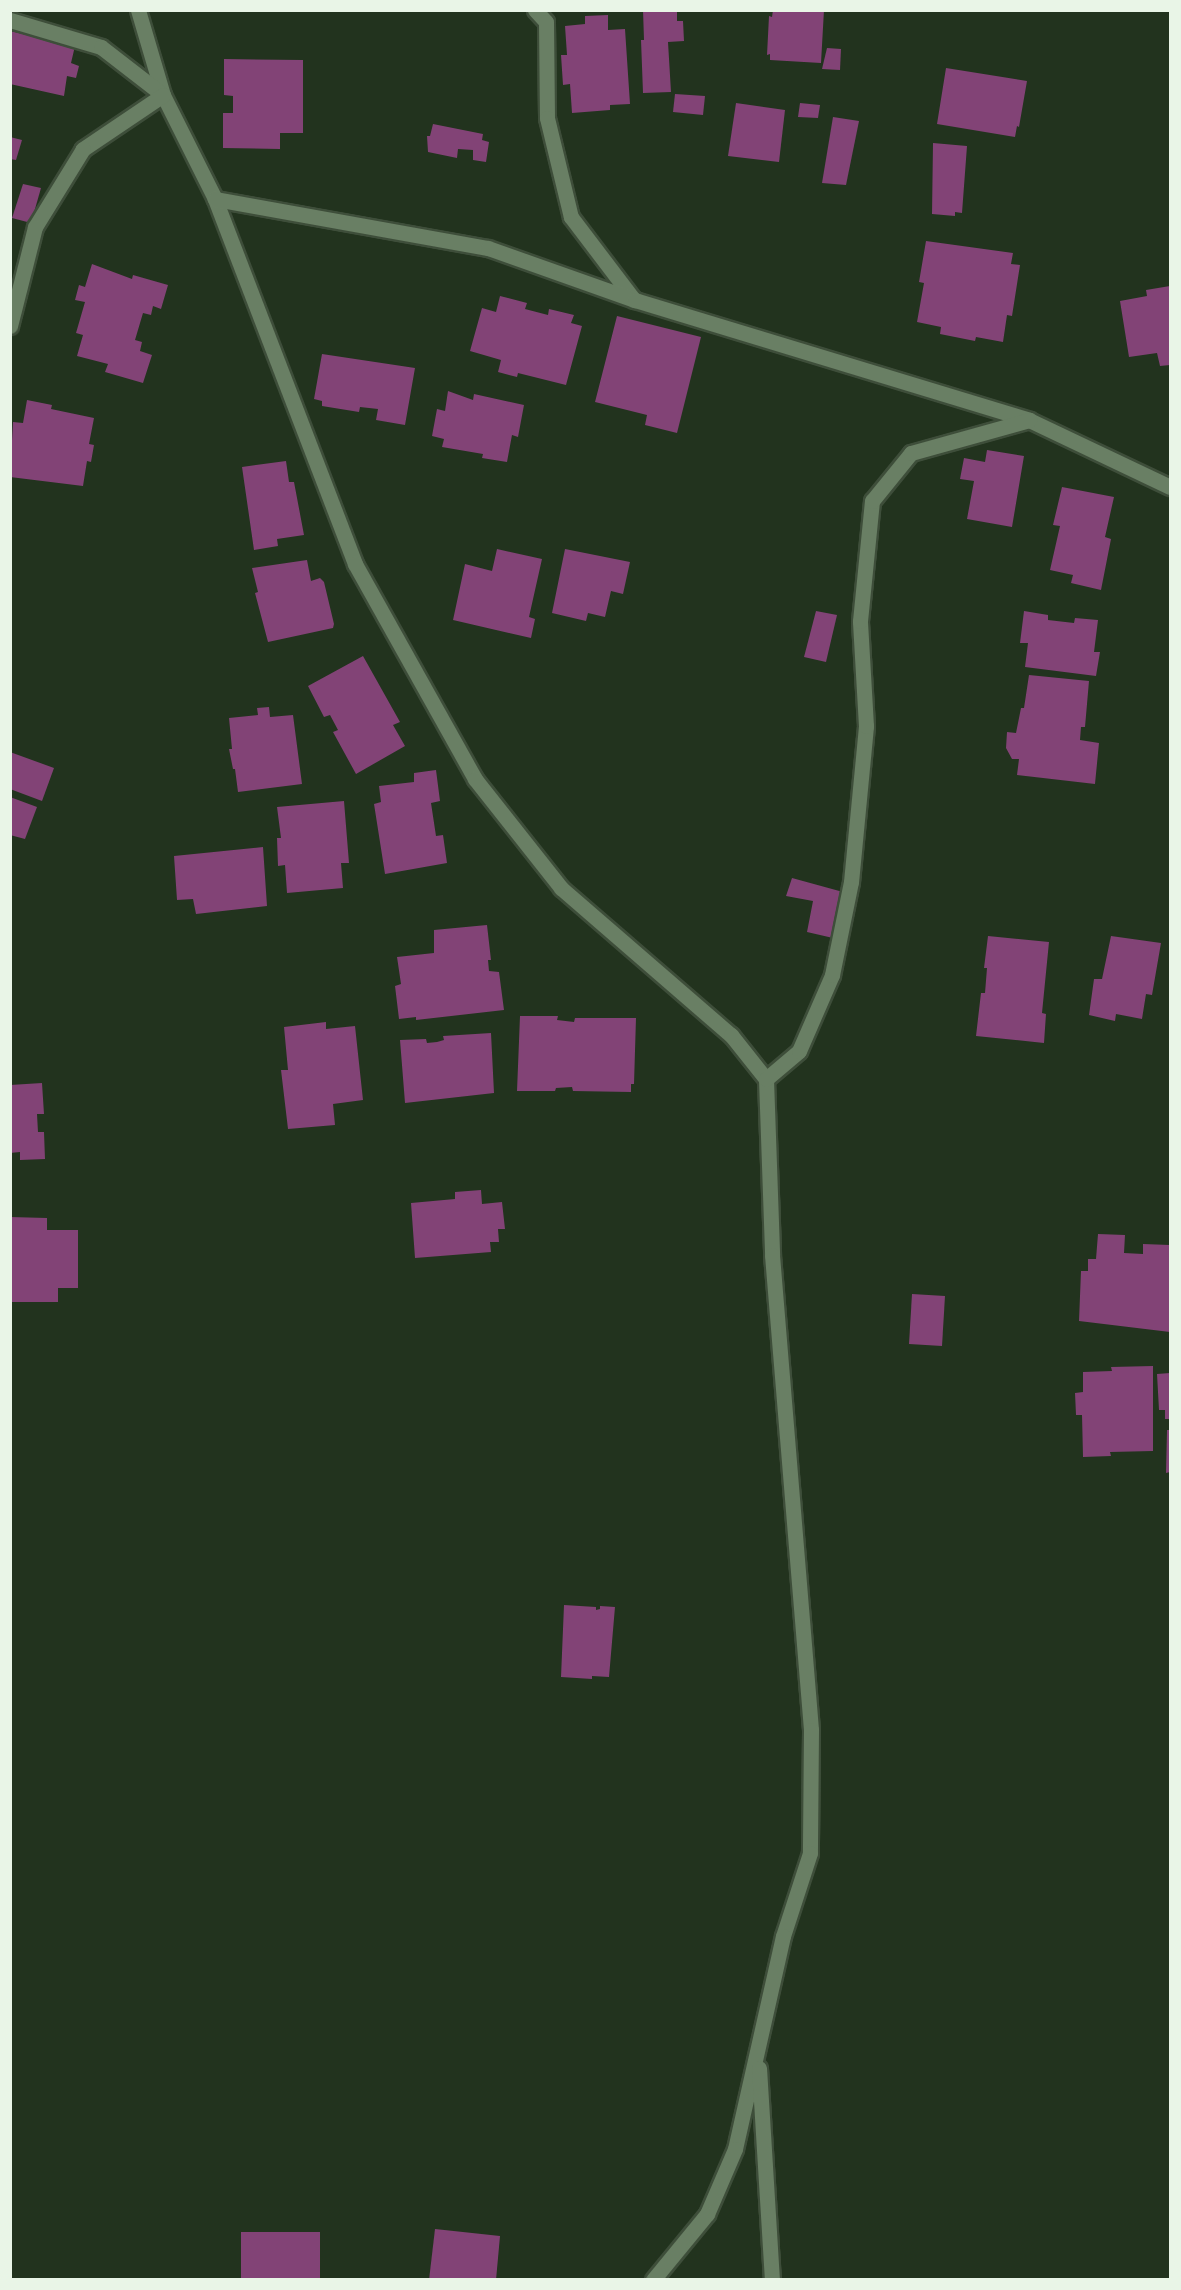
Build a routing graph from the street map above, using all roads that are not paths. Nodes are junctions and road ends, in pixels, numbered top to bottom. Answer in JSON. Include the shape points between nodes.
{"nodes":[{"id":1,"x":138,"y":10,"type":"edge"},
{"id":2,"x":535,"y":10,"type":"edge"},
{"id":3,"x":10,"y":20,"type":"edge"},
{"id":4,"x":164,"y":95,"type":"junction"},
{"id":5,"x":215,"y":199,"type":"junction"},
{"id":6,"x":635,"y":300,"type":"junction"},
{"id":7,"x":10,"y":326,"type":"edge"},
{"id":8,"x":1029,"y":420,"type":"junction"},
{"id":9,"x":1170,"y":487,"type":"edge"},
{"id":10,"x":766,"y":1080,"type":"junction"},
{"id":11,"x":758,"y":2047,"type":"junction"},
{"id":12,"x":652,"y":2280,"type":"edge"},
{"id":13,"x":772,"y":2280,"type":"edge"}],
"edges":[{"from":1,"to":4,"type":"street"},
{"from":2,"to":6,"type":"street","via":[[546,22],[547,118],[571,217]]},
{"from":3,"to":4,"type":"street","via":[[101,47]]},
{"from":4,"to":5,"type":"street"},
{"from":4,"to":7,"type":"street","via":[[83,149],[35,227]]},
{"from":5,"to":6,"type":"street","via":[[488,248]]},
{"from":5,"to":10,"type":"street","via":[[355,564],[475,779],[561,888],[731,1035]]},
{"from":6,"to":8,"type":"street"},
{"from":8,"to":9,"type":"street"},
{"from":8,"to":10,"type":"street","via":[[911,453],[872,501],[860,621],[866,726],[850,882],[832,975],[799,1051]]},
{"from":10,"to":11,"type":"street","via":[[772,1255],[810,1718],[812,1787],[810,1853],[783,1936]]},
{"from":11,"to":12,"type":"street","via":[[735,2149],[707,2214]]},
{"from":11,"to":13,"type":"street"}]}
